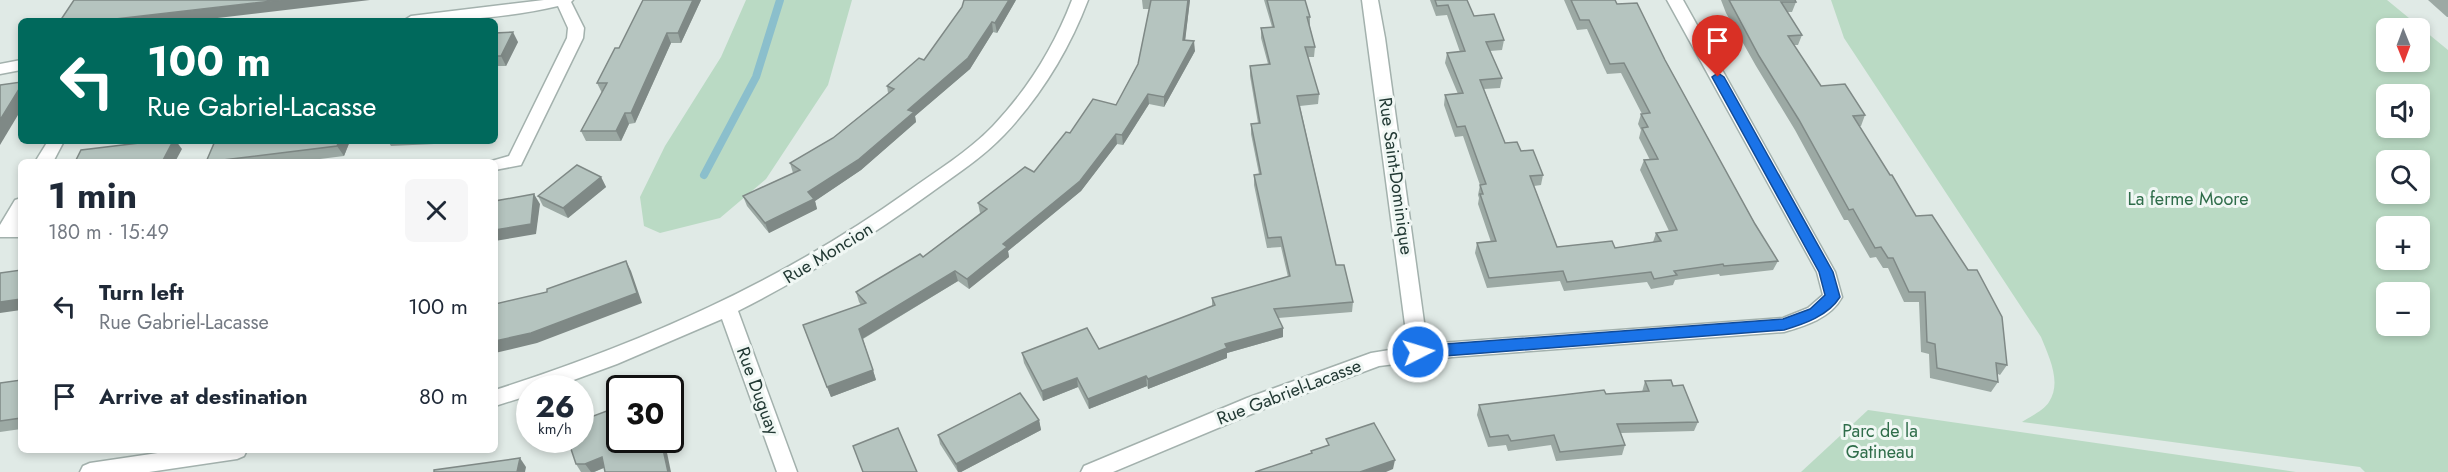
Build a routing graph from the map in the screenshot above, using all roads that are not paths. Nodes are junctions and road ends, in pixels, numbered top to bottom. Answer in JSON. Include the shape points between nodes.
{"nodes":[{"id":1,"x":564,"y":0,"type":"edge"},
{"id":2,"x":1080,"y":0,"type":"edge"},
{"id":3,"x":1370,"y":0,"type":"edge"},
{"id":4,"x":1675,"y":0,"type":"edge"},
{"id":5,"x":438,"y":18,"type":"edge"},
{"id":6,"x":18,"y":66,"type":"edge"},
{"id":7,"x":0,"y":69,"type":"edge"},
{"id":8,"x":54,"y":144,"type":"edge"},
{"id":9,"x":46,"y":159,"type":"edge"},
{"id":10,"x":498,"y":164,"type":"edge"},
{"id":11,"x":18,"y":209,"type":"edge"},
{"id":12,"x":18,"y":230,"type":"edge"},
{"id":13,"x":728,"y":309,"type":"junction"},
{"id":14,"x":1418,"y":352,"type":"junction"},
{"id":15,"x":498,"y":397,"type":"edge"},
{"id":16,"x":217,"y":453,"type":"edge"},
{"id":17,"x":90,"y":472,"type":"edge"},
{"id":18,"x":787,"y":472,"type":"edge"},
{"id":19,"x":1091,"y":472,"type":"edge"}],
"edges":[{"from":1,"to":5,"type":"street"},
{"from":1,"to":10,"type":"street","via":[[576,28],[575,38],[515,161]]},
{"from":2,"to":13,"type":"street","name":"Rue Moncion","via":[[1044,74],[997,132],[860,235]]},
{"from":3,"to":14,"type":"street","name":"Rue Saint-Dominique"},
{"from":4,"to":14,"type":"street","name":"Rue Gabriel-Lacasse","via":[[1826,272],[1833,297],[1815,313],[1784,325]]},
{"from":6,"to":7,"type":"street"},
{"from":8,"to":9,"type":"street"},
{"from":11,"to":12,"type":"street","via":[[5,232]]},
{"from":13,"to":15,"type":"street","name":"Rue Moncion","via":[[577,372]]},
{"from":13,"to":18,"type":"street","name":"Rue Duguay"},
{"from":14,"to":19,"type":"street","name":"Rue Gabriel-Lacasse","via":[[1368,362],[1254,404]]},
{"from":16,"to":17,"type":"street"}]}
